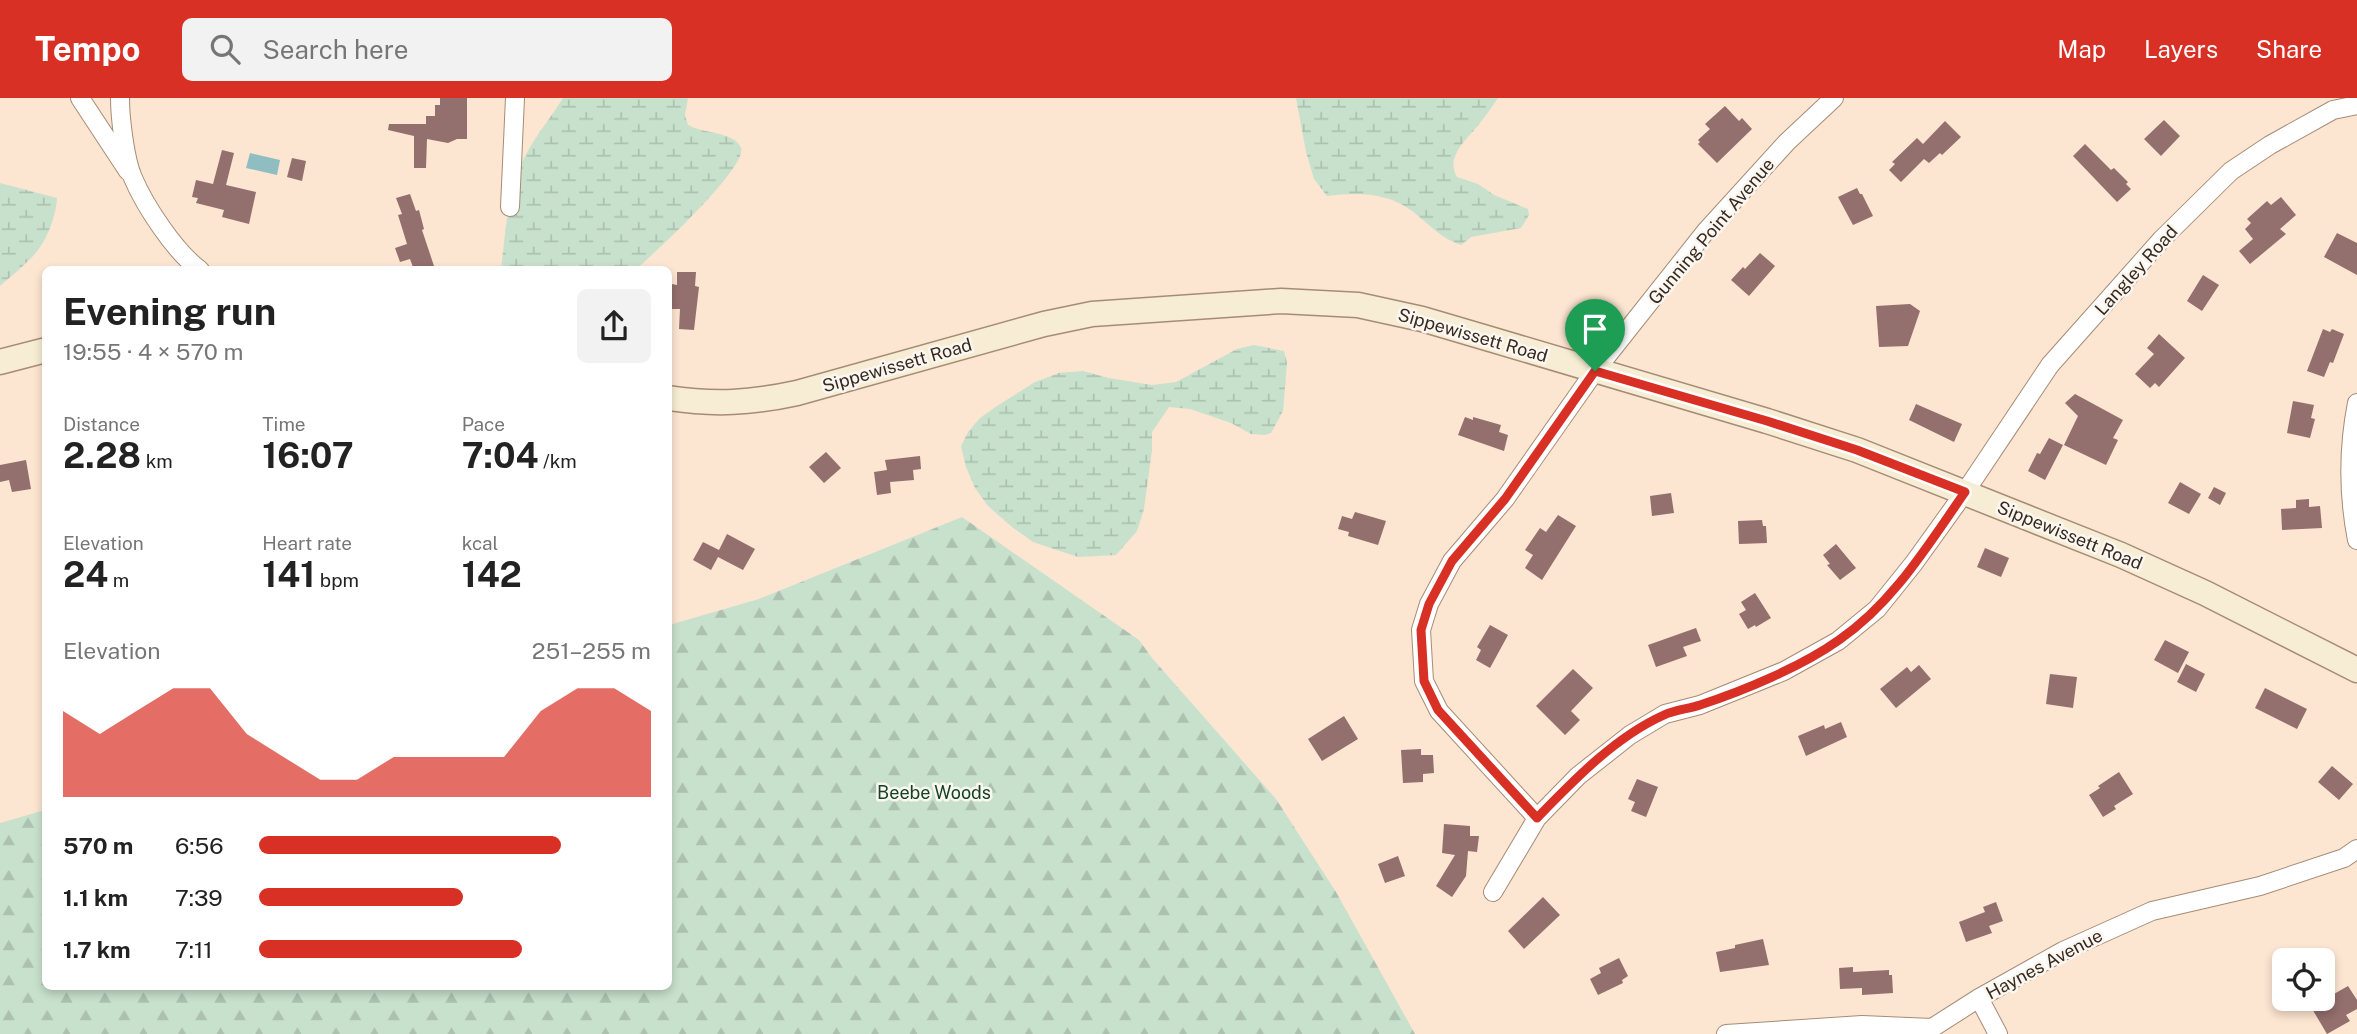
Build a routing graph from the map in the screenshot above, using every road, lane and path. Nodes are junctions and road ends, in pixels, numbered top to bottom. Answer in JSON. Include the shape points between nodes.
{"nodes":[{"id":1,"x":80,"y":98,"type":"edge"},
{"id":2,"x":120,"y":98,"type":"edge"},
{"id":3,"x":516,"y":98,"type":"edge"},
{"id":4,"x":1834,"y":98,"type":"edge"},
{"id":5,"x":2357,"y":105,"type":"edge"},
{"id":6,"x":132,"y":177,"type":"junction"},
{"id":7,"x":510,"y":207,"type":"dead end"},
{"id":8,"x":183,"y":263,"type":"edge"},
{"id":9,"x":42,"y":351,"type":"edge"},
{"id":10,"x":0,"y":362,"type":"edge"},
{"id":11,"x":1595,"y":371,"type":"junction"},
{"id":12,"x":672,"y":398,"type":"edge"},
{"id":13,"x":2357,"y":403,"type":"edge"},
{"id":14,"x":1965,"y":492,"type":"junction"},
{"id":15,"x":2357,"y":540,"type":"edge"},
{"id":16,"x":2357,"y":670,"type":"edge"},
{"id":17,"x":1537,"y":818,"type":"junction"},
{"id":18,"x":2357,"y":849,"type":"edge"},
{"id":19,"x":1493,"y":892,"type":"dead end"},
{"id":20,"x":1979,"y":998,"type":"junction"},
{"id":21,"x":1930,"y":1031,"type":"edge"},
{"id":22,"x":1726,"y":1034,"type":"edge"},
{"id":23,"x":1998,"y":1034,"type":"edge"}],
"edges":[{"from":1,"to":6,"type":"street"},
{"from":2,"to":6,"type":"street"},
{"from":3,"to":7,"type":"street"},
{"from":4,"to":11,"type":"street","name":"Gunning Point Avenue","via":[[1740,192]]},
{"from":5,"to":14,"type":"street","name":"Langley Road","via":[[2333,110],[2270,145],[2201,200],[2050,365]]},
{"from":6,"to":8,"type":"street"},
{"from":9,"to":10,"type":"main road"},
{"from":11,"to":12,"type":"main road","name":"Sippewissett Road","via":[[1395,312],[1280,301],[1092,314],[770,399],[722,404]]},
{"from":11,"to":14,"type":"main road","name":"Sippewissett Road","via":[[1857,450]]},
{"from":11,"to":17,"type":"street","name":"Gunning Point Avenue","via":[[1505,499],[1452,561],[1421,630],[1424,681],[1438,710]]},
{"from":13,"to":15,"type":"street","via":[[2350,439],[2351,510]]},
{"from":14,"to":16,"type":"main road","name":"Sippewissett Road","via":[[2205,593]]},
{"from":14,"to":17,"type":"street","via":[[1877,610],[1838,641],[1784,671],[1665,714],[1578,776]]},
{"from":17,"to":19,"type":"street"},
{"from":18,"to":20,"type":"street","name":"Haynes Avenue","via":[[2344,858],[2260,886],[2152,911],[2063,951]]},
{"from":20,"to":21,"type":"street","name":"Haynes Avenue"},
{"from":20,"to":23,"type":"street"},
{"from":21,"to":22,"type":"street","name":"Haynes Avenue","via":[[1862,1025]]}]}
